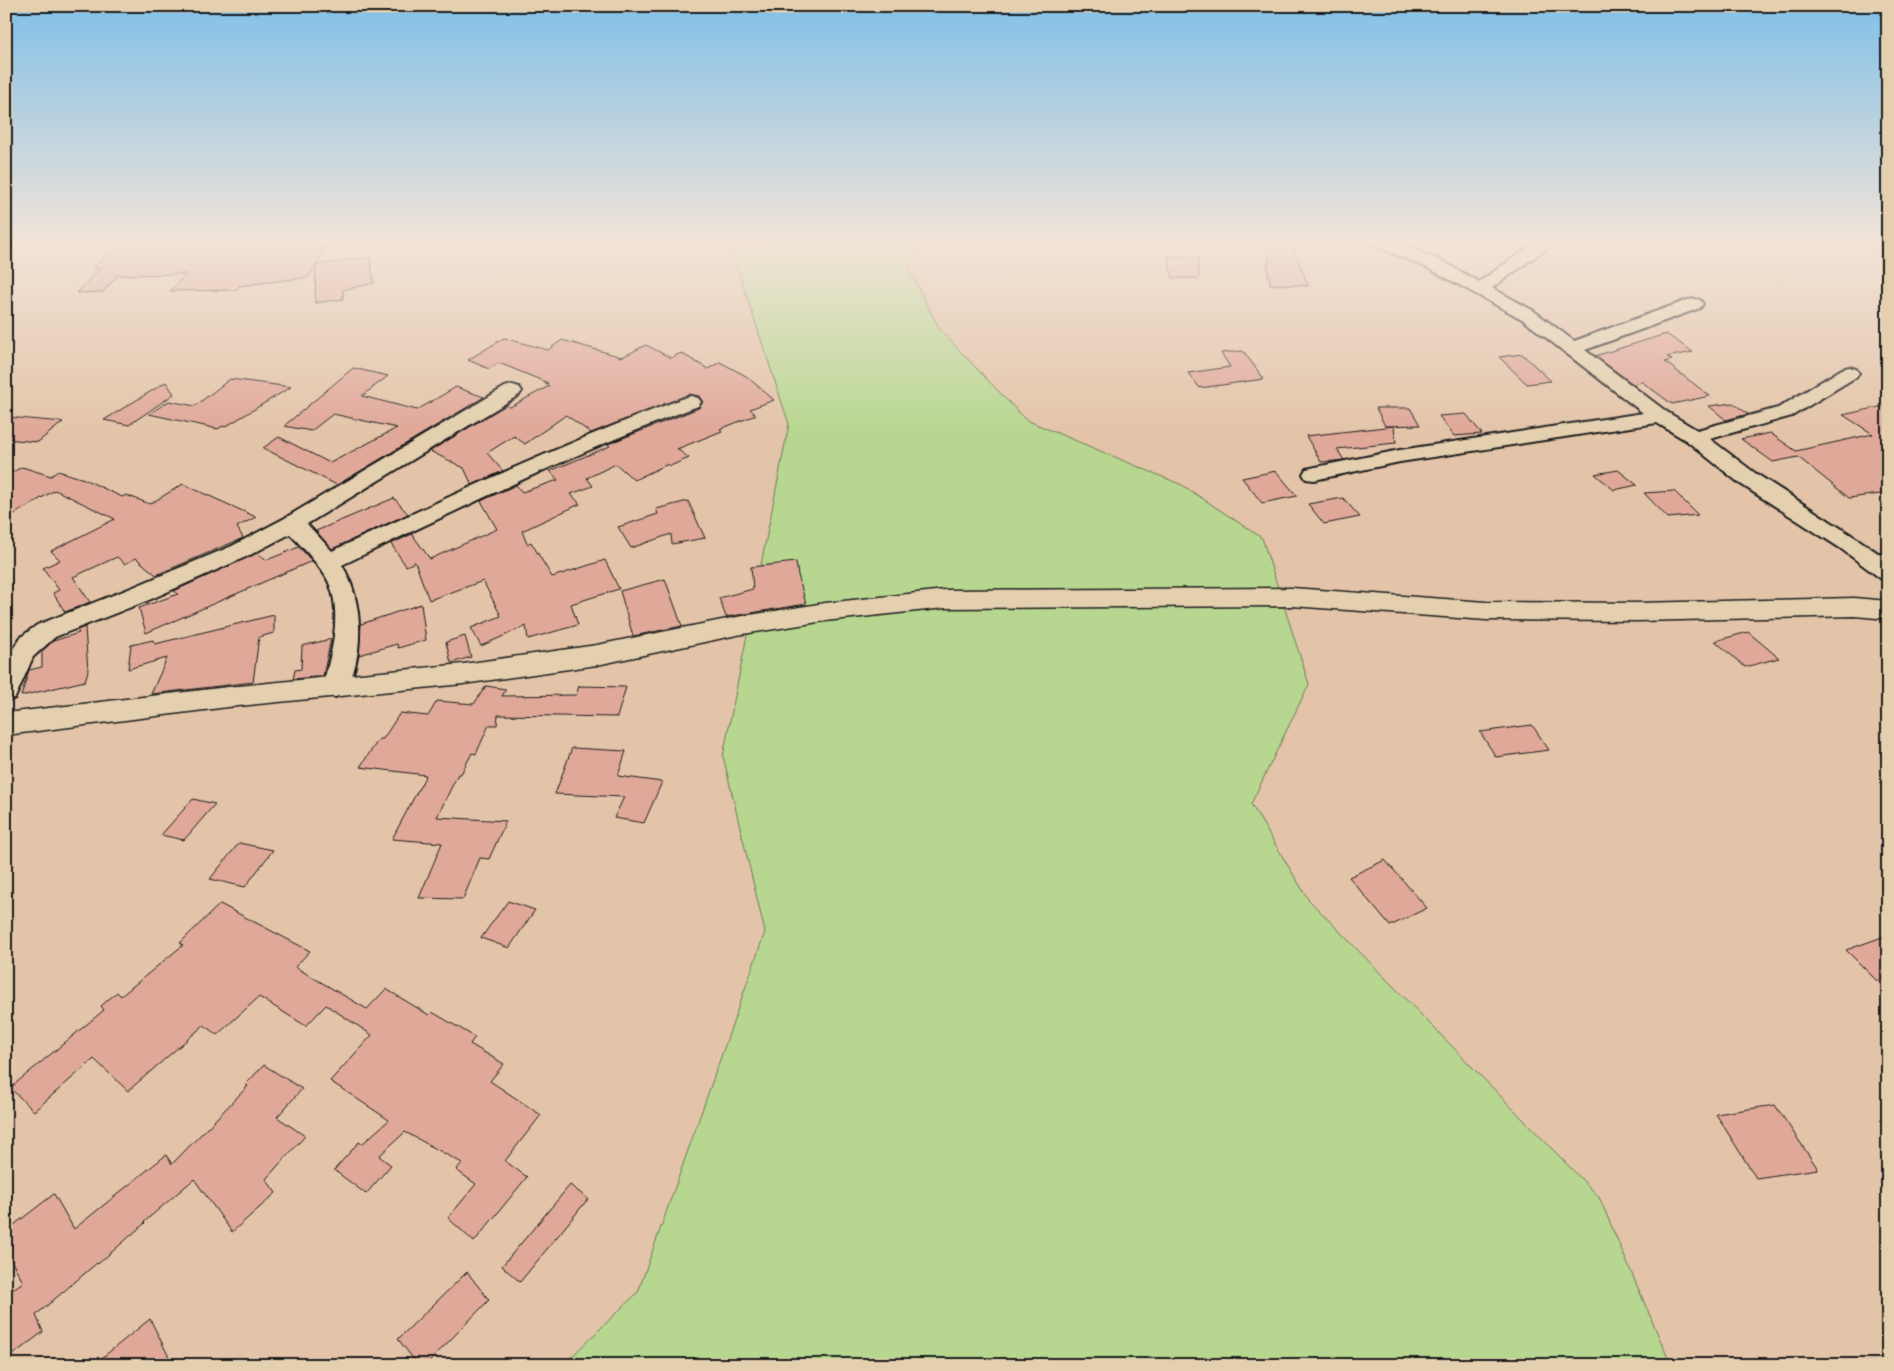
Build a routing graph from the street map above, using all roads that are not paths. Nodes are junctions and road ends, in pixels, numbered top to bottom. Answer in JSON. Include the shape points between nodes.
{"nodes":[{"id":1,"x":1509,"y":304,"type":"edge"},
{"id":2,"x":1694,"y":304,"type":"dead end"},
{"id":3,"x":1572,"y":348,"type":"junction"},
{"id":4,"x":1849,"y":373,"type":"dead end"},
{"id":5,"x":512,"y":391,"type":"dead end"},
{"id":6,"x":690,"y":402,"type":"dead end"},
{"id":7,"x":1660,"y":416,"type":"junction"},
{"id":8,"x":1694,"y":437,"type":"junction"},
{"id":9,"x":1314,"y":474,"type":"dead end"},
{"id":10,"x":292,"y":523,"type":"junction"},
{"id":11,"x":327,"y":563,"type":"junction"},
{"id":12,"x":1888,"y":572,"type":"edge"},
{"id":13,"x":1888,"y":610,"type":"edge"},
{"id":14,"x":335,"y":688,"type":"junction"},
{"id":15,"x":6,"y":691,"type":"edge"},
{"id":16,"x":6,"y":724,"type":"edge"}],
"edges":[{"from":1,"to":3,"type":"street"},
{"from":2,"to":3,"type":"street"},
{"from":3,"to":7,"type":"street"},
{"from":4,"to":8,"type":"street","via":[[1785,412]]},
{"from":5,"to":10,"type":"street"},
{"from":6,"to":11,"type":"street","via":[[566,451]]},
{"from":7,"to":8,"type":"street"},
{"from":7,"to":9,"type":"street","via":[[1400,456]]},
{"from":8,"to":12,"type":"street","via":[[1747,478]]},
{"from":10,"to":11,"type":"street"},
{"from":10,"to":15,"type":"street","via":[[222,559],[46,631],[22,651]]},
{"from":11,"to":14,"type":"street","via":[[338,579],[348,614],[345,651]]},
{"from":13,"to":14,"type":"street","via":[[1854,607],[1638,612],[1486,611],[1292,597],[945,599],[756,623],[597,656]]},
{"from":14,"to":16,"type":"street","via":[[228,697]]}]}
